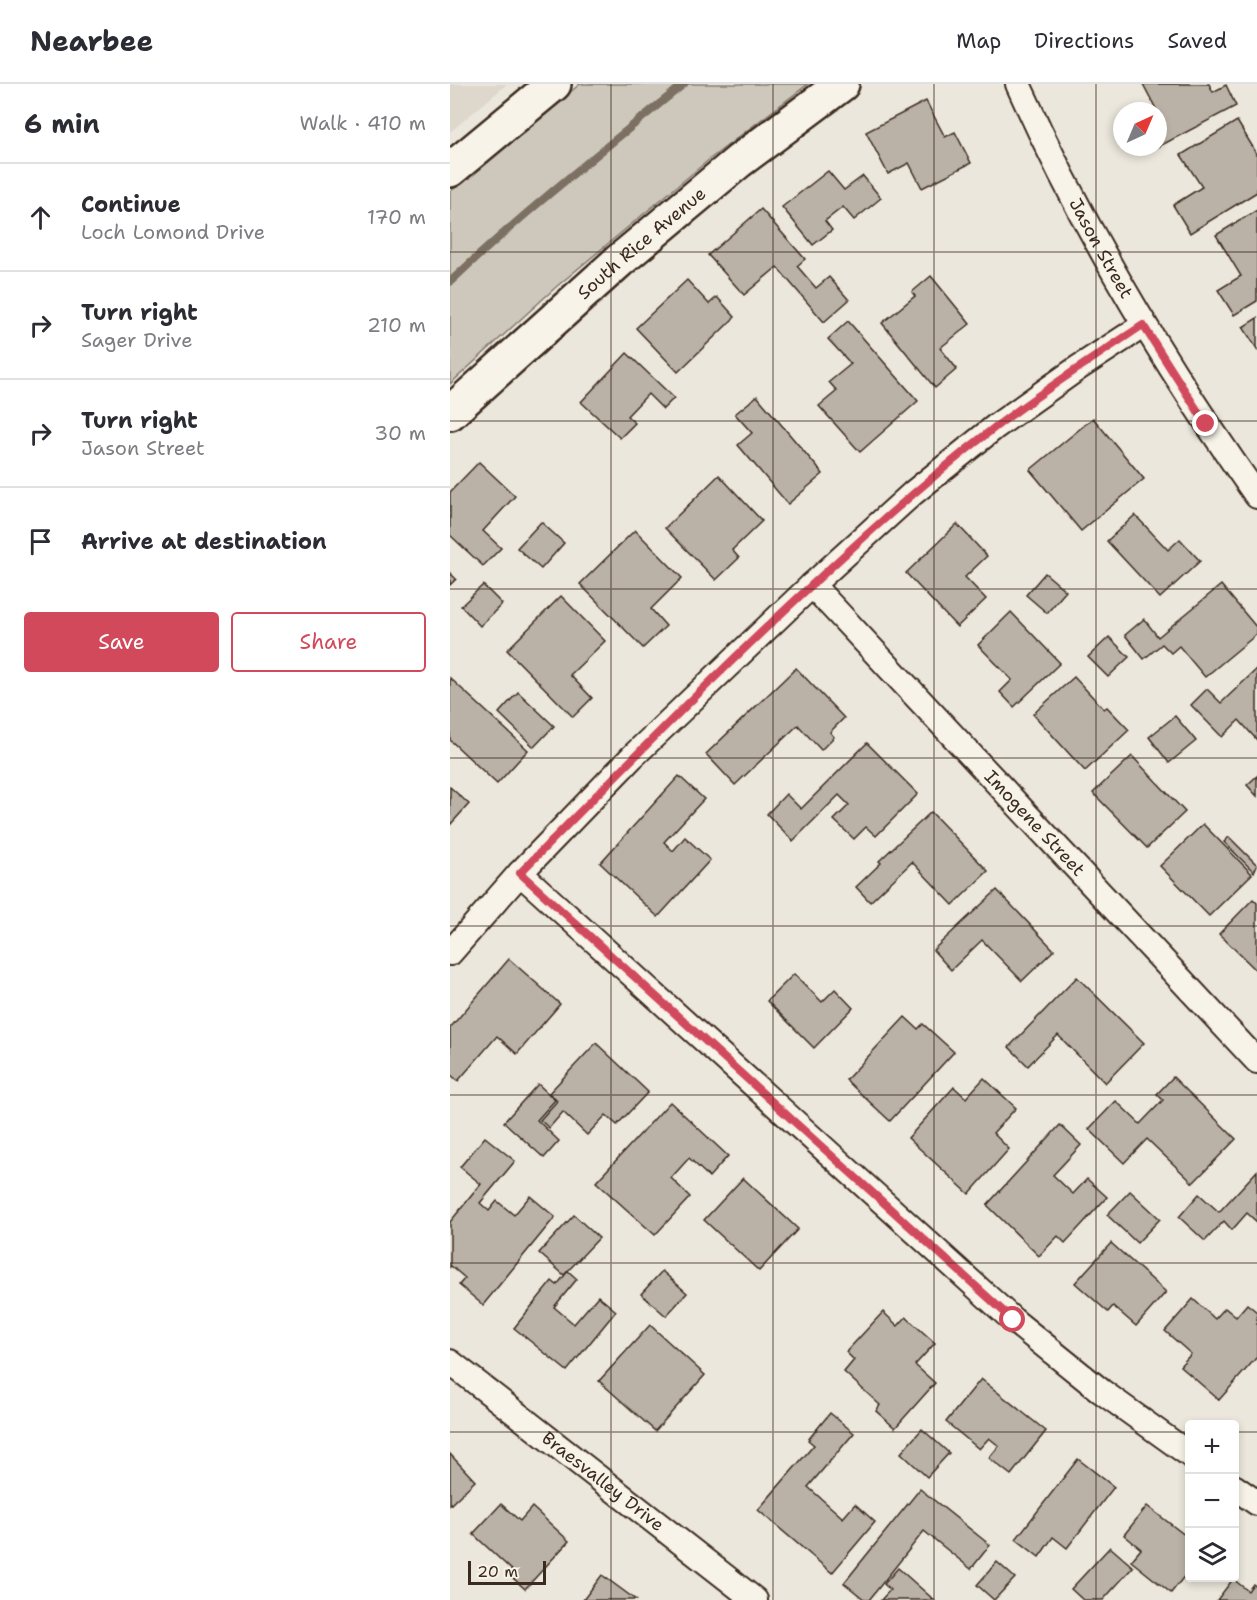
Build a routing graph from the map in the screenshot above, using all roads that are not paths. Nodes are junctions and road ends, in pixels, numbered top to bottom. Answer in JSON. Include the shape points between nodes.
{"nodes":[{"id":1,"x":554,"y":84,"type":"edge"},
{"id":2,"x":842,"y":84,"type":"edge"},
{"id":3,"x":1018,"y":84,"type":"edge"},
{"id":4,"x":450,"y":170,"type":"edge"},
{"id":5,"x":1143,"y":325,"type":"junction"},
{"id":6,"x":450,"y":413,"type":"edge"},
{"id":7,"x":1257,"y":496,"type":"edge"},
{"id":8,"x":812,"y":585,"type":"junction"},
{"id":9,"x":520,"y":873,"type":"junction"},
{"id":10,"x":450,"y":953,"type":"edge"},
{"id":11,"x":1257,"y":1061,"type":"edge"},
{"id":12,"x":450,"y":1362,"type":"edge"},
{"id":13,"x":1185,"y":1451,"type":"edge"},
{"id":14,"x":1239,"y":1490,"type":"edge"},
{"id":15,"x":1257,"y":1503,"type":"edge"},
{"id":16,"x":755,"y":1600,"type":"edge"}],
"edges":[{"from":1,"to":4,"type":"main road"},
{"from":2,"to":6,"type":"main road","name":"South Rice Avenue","via":[[739,161]]},
{"from":3,"to":5,"type":"street","name":"Jason Street","via":[[1095,239]]},
{"from":5,"to":7,"type":"street","name":"Jason Street"},
{"from":5,"to":8,"type":"street","via":[[995,427],[913,493]]},
{"from":8,"to":9,"type":"street","via":[[632,757]]},
{"from":8,"to":11,"type":"street","name":"Imogene Street"},
{"from":9,"to":10,"type":"street"},
{"from":9,"to":13,"type":"street","via":[[1013,1320]]},
{"from":12,"to":16,"type":"street","name":"Braesvalley Drive"},
{"from":14,"to":15,"type":"street"}]}
